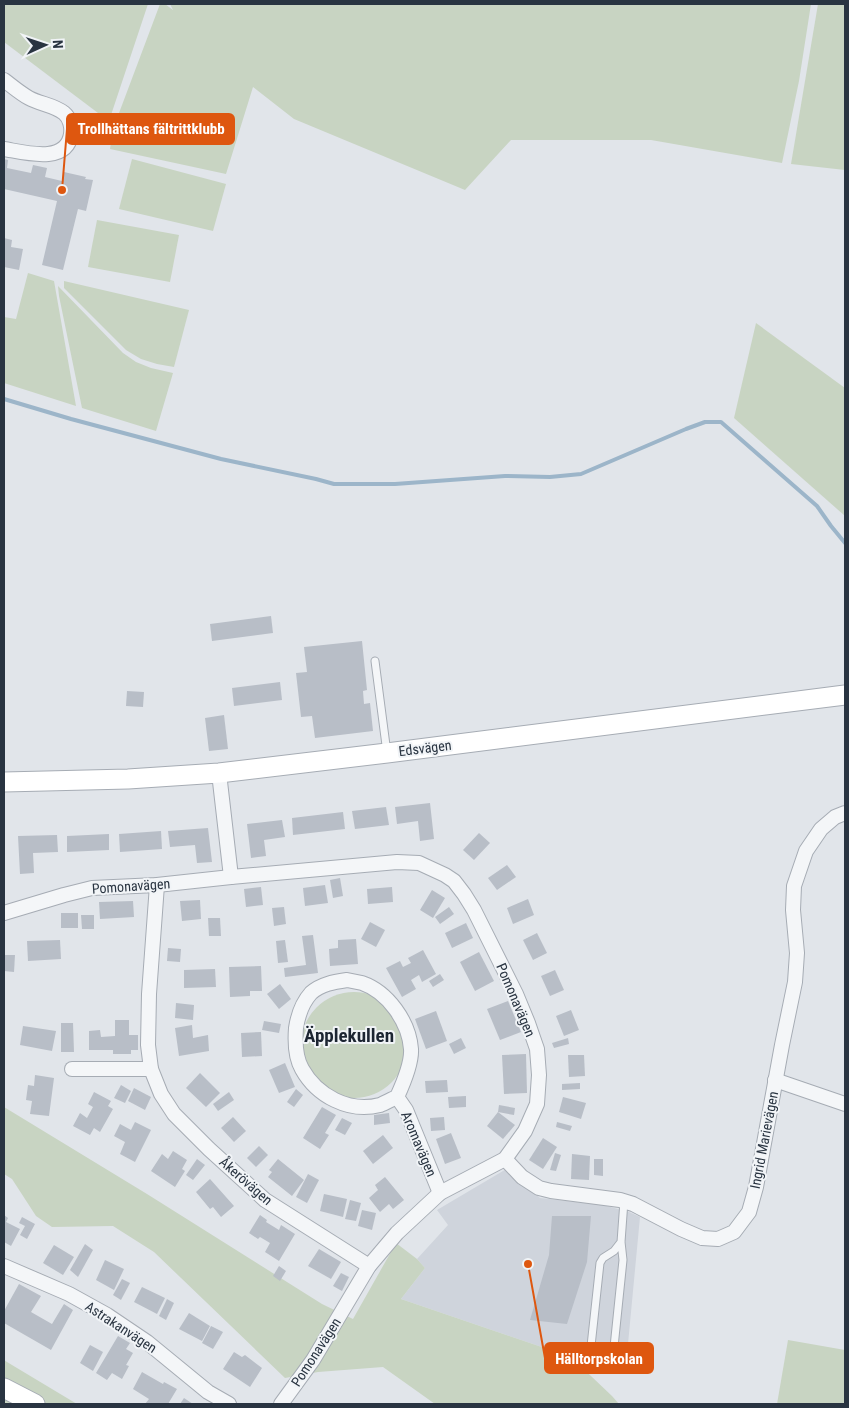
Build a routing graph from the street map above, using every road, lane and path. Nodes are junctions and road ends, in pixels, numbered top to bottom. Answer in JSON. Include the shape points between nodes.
{"nodes":[{"id":1,"x":4,"y":80,"type":"edge"},
{"id":2,"x":4,"y":149,"type":"edge"},
{"id":3,"x":375,"y":661,"type":"dead end"},
{"id":4,"x":845,"y":696,"type":"edge"},
{"id":5,"x":387,"y":753,"type":"junction"},
{"id":6,"x":219,"y":772,"type":"junction"},
{"id":7,"x":4,"y":782,"type":"edge"},
{"id":8,"x":845,"y":813,"type":"edge"},
{"id":9,"x":231,"y":877,"type":"junction"},
{"id":10,"x":157,"y":884,"type":"junction"},
{"id":11,"x":4,"y":913,"type":"edge"},
{"id":12,"x":72,"y":1069,"type":"dead end"},
{"id":13,"x":151,"y":1069,"type":"junction"},
{"id":14,"x":775,"y":1080,"type":"junction"},
{"id":15,"x":397,"y":1097,"type":"junction"},
{"id":16,"x":845,"y":1104,"type":"edge"},
{"id":17,"x":505,"y":1159,"type":"junction"},
{"id":18,"x":440,"y":1193,"type":"junction"},
{"id":19,"x":624,"y":1201,"type":"junction"},
{"id":20,"x":621,"y":1242,"type":"junction"},
{"id":21,"x":4,"y":1266,"type":"edge"},
{"id":22,"x":369,"y":1266,"type":"junction"},
{"id":23,"x":4,"y":1388,"type":"edge"},
{"id":24,"x":35,"y":1404,"type":"edge"},
{"id":25,"x":229,"y":1404,"type":"edge"},
{"id":26,"x":281,"y":1404,"type":"edge"}],
"edges":[{"from":1,"to":2,"type":"street","via":[[29,98],[66,115],[70,120],[71,137],[56,153],[44,155]]},
{"from":3,"to":5,"type":"lane"},
{"from":4,"to":5,"type":"street","name":"Edsvägen"},
{"from":5,"to":6,"type":"street","name":"Edsvägen"},
{"from":6,"to":7,"type":"street","name":"Edsvägen","via":[[128,779]]},
{"from":6,"to":9,"type":"street"},
{"from":8,"to":14,"type":"street","name":"Ingrid Marievägen","via":[[820,829],[806,851],[794,886],[795,982]]},
{"from":9,"to":10,"type":"street","name":"Pomonavägen"},
{"from":9,"to":17,"type":"street","name":"Pomonavägen","via":[[397,862],[419,863],[454,881],[474,910],[512,986],[536,1049],[539,1075],[537,1104],[525,1132]]},
{"from":10,"to":11,"type":"street","name":"Pomonavägen","via":[[92,888]]},
{"from":10,"to":13,"type":"street","name":"Åkerövägen","via":[[149,994]]},
{"from":12,"to":13,"type":"street"},
{"from":13,"to":22,"type":"street","name":"Åkerövägen","via":[[174,1114],[265,1200]]},
{"from":14,"to":16,"type":"street"},
{"from":14,"to":19,"type":"street","name":"Ingrid Marievägen","via":[[754,1195],[749,1212],[734,1232],[718,1239],[702,1238]]},
{"from":15,"to":15,"type":"street","name":"Aromavägen","via":[[406,1077],[411,1049],[396,1008],[380,993],[347,980],[330,983],[312,992],[302,1004],[295,1043],[301,1068],[314,1086],[333,1100],[356,1107],[380,1105]]},
{"from":15,"to":18,"type":"street","name":"Aromavägen","via":[[406,1110]]},
{"from":17,"to":18,"type":"street","name":"Pomonavägen"},
{"from":17,"to":19,"type":"street","name":"Ingrid Marievägen","via":[[522,1177],[540,1188]]},
{"from":18,"to":22,"type":"street","name":"Pomonavägen","via":[[397,1233]]},
{"from":19,"to":20,"type":"lane"},
{"from":20,"to":20,"type":"lane","via":[[600,1263],[593,1348],[610,1350],[614,1347],[623,1260]]},
{"from":21,"to":25,"type":"street","name":"Astrakanvägen","via":[[107,1314],[208,1392]]},
{"from":22,"to":26,"type":"street","name":"Pomonavägen","via":[[313,1360]]},
{"from":23,"to":24,"type":"street"}]}
